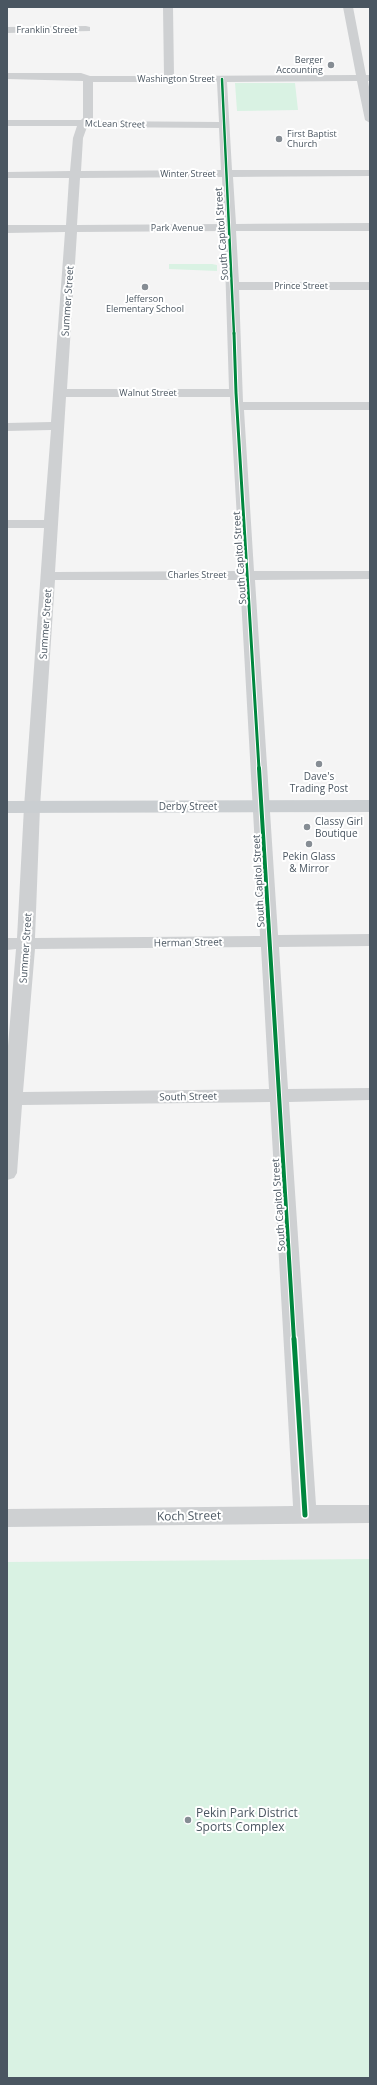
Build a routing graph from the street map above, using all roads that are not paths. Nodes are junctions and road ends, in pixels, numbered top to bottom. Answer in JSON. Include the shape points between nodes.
{"nodes":[{"id":1,"x":168,"y":7,"type":"edge"},
{"id":2,"x":348,"y":7,"type":"edge"},
{"id":3,"x":86,"y":29,"type":"dead end"},
{"id":4,"x":7,"y":30,"type":"edge"},
{"id":5,"x":7,"y":76,"type":"edge"},
{"id":6,"x":366,"y":78,"type":"edge"},
{"id":7,"x":88,"y":79,"type":"junction"},
{"id":8,"x":169,"y":79,"type":"junction"},
{"id":9,"x":222,"y":79,"type":"junction"},
{"id":10,"x":370,"y":120,"type":"edge"},
{"id":11,"x":7,"y":123,"type":"edge"},
{"id":12,"x":83,"y":124,"type":"junction"},
{"id":13,"x":223,"y":125,"type":"junction"},
{"id":14,"x":370,"y":173,"type":"edge"},
{"id":15,"x":75,"y":174,"type":"junction"},
{"id":16,"x":226,"y":174,"type":"junction"},
{"id":17,"x":7,"y":175,"type":"edge"},
{"id":18,"x":370,"y":227,"type":"edge"},
{"id":19,"x":229,"y":228,"type":"junction"},
{"id":20,"x":7,"y":229,"type":"edge"},
{"id":21,"x":72,"y":229,"type":"junction"},
{"id":22,"x":233,"y":286,"type":"junction"},
{"id":23,"x":370,"y":286,"type":"edge"},
{"id":24,"x":60,"y":393,"type":"junction"},
{"id":25,"x":237,"y":399,"type":"junction"},
{"id":26,"x":370,"y":406,"type":"edge"},
{"id":27,"x":58,"y":426,"type":"junction"},
{"id":28,"x":7,"y":427,"type":"edge"},
{"id":29,"x":7,"y":524,"type":"edge"},
{"id":30,"x":52,"y":524,"type":"junction"},
{"id":31,"x":248,"y":575,"type":"junction"},
{"id":32,"x":370,"y":575,"type":"edge"},
{"id":33,"x":48,"y":576,"type":"junction"},
{"id":34,"x":263,"y":806,"type":"junction"},
{"id":35,"x":370,"y":806,"type":"edge"},
{"id":36,"x":32,"y":807,"type":"junction"},
{"id":37,"x":7,"y":808,"type":"edge"},
{"id":38,"x":370,"y":940,"type":"edge"},
{"id":39,"x":269,"y":941,"type":"junction"},
{"id":40,"x":7,"y":944,"type":"edge"},
{"id":41,"x":26,"y":944,"type":"junction"},
{"id":42,"x":279,"y":1094,"type":"junction"},
{"id":43,"x":370,"y":1094,"type":"edge"},
{"id":44,"x":10,"y":1099,"type":"edge"},
{"id":45,"x":7,"y":1173,"type":"edge"},
{"id":46,"x":370,"y":1514,"type":"edge"},
{"id":47,"x":305,"y":1515,"type":"junction"},
{"id":48,"x":7,"y":1518,"type":"edge"}],
"edges":[{"from":1,"to":8,"type":"street"},
{"from":2,"to":6,"type":"street"},
{"from":3,"to":4,"type":"street","name":"Franklin Street"},
{"from":5,"to":7,"type":"street","name":"Washington Street","via":[[76,76]]},
{"from":6,"to":9,"type":"street","name":"Washington Street"},
{"from":6,"to":10,"type":"street"},
{"from":7,"to":8,"type":"street","name":"Washington Street"},
{"from":7,"to":12,"type":"street","name":"Summer Street","via":[[88,118]]},
{"from":8,"to":9,"type":"street","name":"Washington Street"},
{"from":9,"to":13,"type":"street","name":"South Capitol Street"},
{"from":11,"to":12,"type":"street","name":"McLean Street"},
{"from":12,"to":13,"type":"street","name":"McLean Street"},
{"from":12,"to":15,"type":"street","name":"Summer Street","via":[[78,138]]},
{"from":13,"to":16,"type":"street","name":"South Capitol Street"},
{"from":14,"to":16,"type":"street","name":"Winter Street"},
{"from":15,"to":16,"type":"street","name":"Winter Street"},
{"from":15,"to":17,"type":"street","name":"Winter Street"},
{"from":15,"to":21,"type":"street","name":"Summer Street"},
{"from":16,"to":19,"type":"street","name":"South Capitol Street"},
{"from":18,"to":19,"type":"street","name":"Park Avenue"},
{"from":19,"to":21,"type":"street","name":"Park Avenue"},
{"from":19,"to":22,"type":"street","name":"South Capitol Street"},
{"from":20,"to":21,"type":"street","name":"Park Avenue"},
{"from":21,"to":24,"type":"street","name":"Summer Street"},
{"from":22,"to":23,"type":"street","name":"Prince Street"},
{"from":22,"to":25,"type":"street","name":"South Capitol Street"},
{"from":24,"to":25,"type":"street","name":"Walnut Street"},
{"from":24,"to":27,"type":"street","name":"Summer Street"},
{"from":25,"to":26,"type":"street","name":"Walnut Street"},
{"from":25,"to":31,"type":"street","name":"South Capitol Street"},
{"from":27,"to":28,"type":"street"},
{"from":27,"to":30,"type":"street","name":"Summer Street"},
{"from":29,"to":30,"type":"street"},
{"from":30,"to":33,"type":"street","name":"Summer Street"},
{"from":31,"to":32,"type":"street","name":"Charles Street"},
{"from":31,"to":33,"type":"street","name":"Charles Street"},
{"from":31,"to":34,"type":"street","name":"South Capitol Street"},
{"from":33,"to":36,"type":"street","name":"Summer Street"},
{"from":34,"to":35,"type":"main road","name":"Derby Street"},
{"from":34,"to":36,"type":"main road","name":"Derby Street"},
{"from":34,"to":39,"type":"street","name":"South Capitol Street"},
{"from":36,"to":37,"type":"main road","name":"Derby Street"},
{"from":36,"to":41,"type":"street","name":"Summer Street"},
{"from":38,"to":39,"type":"street","name":"Herman Street"},
{"from":39,"to":41,"type":"street","name":"Herman Street"},
{"from":39,"to":42,"type":"street","name":"South Capitol Street"},
{"from":40,"to":41,"type":"street","name":"Herman Street"},
{"from":41,"to":44,"type":"street","name":"Summer Street"},
{"from":42,"to":43,"type":"street","name":"South Street"},
{"from":42,"to":44,"type":"street","name":"South Street"},
{"from":42,"to":47,"type":"street","name":"South Capitol Street"},
{"from":44,"to":45,"type":"street","name":"Summer Street"},
{"from":46,"to":47,"type":"street","name":"Koch Street"},
{"from":47,"to":48,"type":"street","name":"Koch Street"}]}
